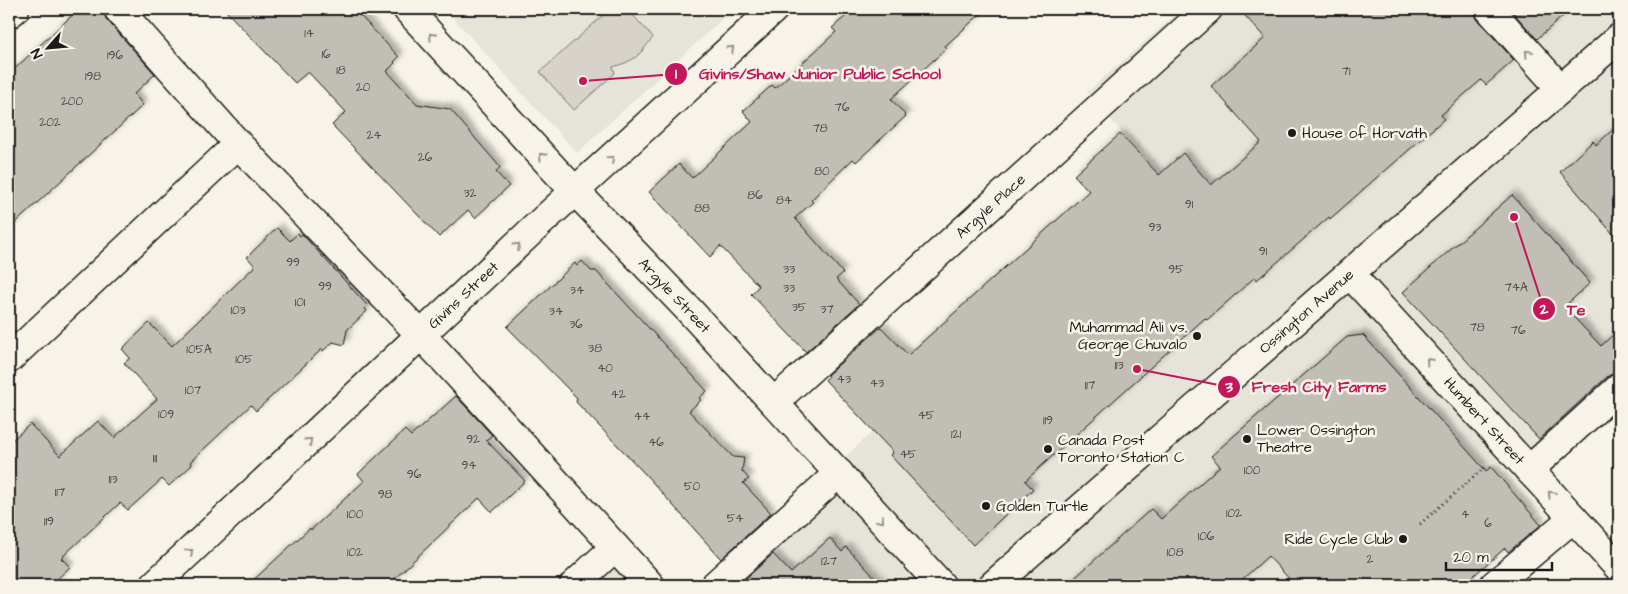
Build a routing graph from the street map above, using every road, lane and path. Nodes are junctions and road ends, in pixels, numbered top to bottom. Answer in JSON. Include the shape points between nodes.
{"nodes":[{"id":1,"x":14,"y":9,"type":"edge"},
{"id":2,"x":118,"y":9,"type":"edge"},
{"id":3,"x":407,"y":9,"type":"edge"},
{"id":4,"x":774,"y":9,"type":"edge"},
{"id":5,"x":1208,"y":9,"type":"edge"},
{"id":6,"x":1489,"y":9,"type":"edge"},
{"id":7,"x":9,"y":14,"type":"edge"},
{"id":8,"x":1619,"y":38,"type":"edge"},
{"id":9,"x":1561,"y":89,"type":"junction"},
{"id":10,"x":238,"y":144,"type":"junction"},
{"id":11,"x":575,"y":192,"type":"junction"},
{"id":12,"x":1350,"y":274,"type":"junction"},
{"id":13,"x":422,"y":336,"type":"junction"},
{"id":14,"x":9,"y":359,"type":"edge"},
{"id":15,"x":1619,"y":388,"type":"edge"},
{"id":16,"x":774,"y":402,"type":"junction"},
{"id":17,"x":1508,"y":446,"type":"junction"},
{"id":18,"x":1529,"y":470,"type":"junction"},
{"id":19,"x":844,"y":478,"type":"junction"},
{"id":20,"x":1574,"y":518,"type":"junction"},
{"id":21,"x":1420,"y":524,"type":"dead end"},
{"id":22,"x":615,"y":547,"type":"junction"},
{"id":23,"x":1619,"y":568,"type":"edge"},
{"id":24,"x":154,"y":585,"type":"edge"},
{"id":25,"x":574,"y":585,"type":"edge"},
{"id":26,"x":650,"y":585,"type":"edge"},
{"id":27,"x":715,"y":585,"type":"edge"},
{"id":28,"x":941,"y":585,"type":"edge"},
{"id":29,"x":993,"y":585,"type":"edge"},
{"id":30,"x":1494,"y":585,"type":"edge"}],
"edges":[{"from":1,"to":7,"type":"street"},
{"from":2,"to":10,"type":"street"},
{"from":11,"to":3,"type":"street","name":"Argyle Street","one_way":true},
{"from":11,"to":4,"type":"street","name":"Givins Street","one_way":true},
{"from":5,"to":16,"type":"street","name":"Argyle Place"},
{"from":9,"to":6,"type":"street","one_way":true},
{"from":8,"to":9,"type":"street","name":"Ossington Avenue"},
{"from":9,"to":12,"type":"street","name":"Ossington Avenue"},
{"from":10,"to":13,"type":"street"},
{"from":10,"to":14,"type":"street"},
{"from":13,"to":11,"type":"street","name":"Givins Street","one_way":true},
{"from":11,"to":16,"type":"street","name":"Argyle Street"},
{"from":17,"to":12,"type":"street","name":"Humbert Street","one_way":true},
{"from":12,"to":29,"type":"street","name":"Ossington Avenue"},
{"from":13,"to":22,"type":"street"},
{"from":24,"to":13,"type":"street","name":"Givins Street","one_way":true},
{"from":15,"to":18,"type":"street"},
{"from":16,"to":19,"type":"street","name":"Argyle Street"},
{"from":17,"to":18,"type":"street","name":"Humbert Street"},
{"from":17,"to":21,"type":"path"},
{"from":20,"to":18,"type":"street","name":"Humbert Street","one_way":true},
{"from":19,"to":27,"type":"street"},
{"from":19,"to":28,"type":"street","name":"Argyle Street","one_way":true},
{"from":20,"to":23,"type":"street","name":"Humbert Street"},
{"from":20,"to":30,"type":"street"},
{"from":22,"to":25,"type":"street"},
{"from":22,"to":26,"type":"street"}]}
